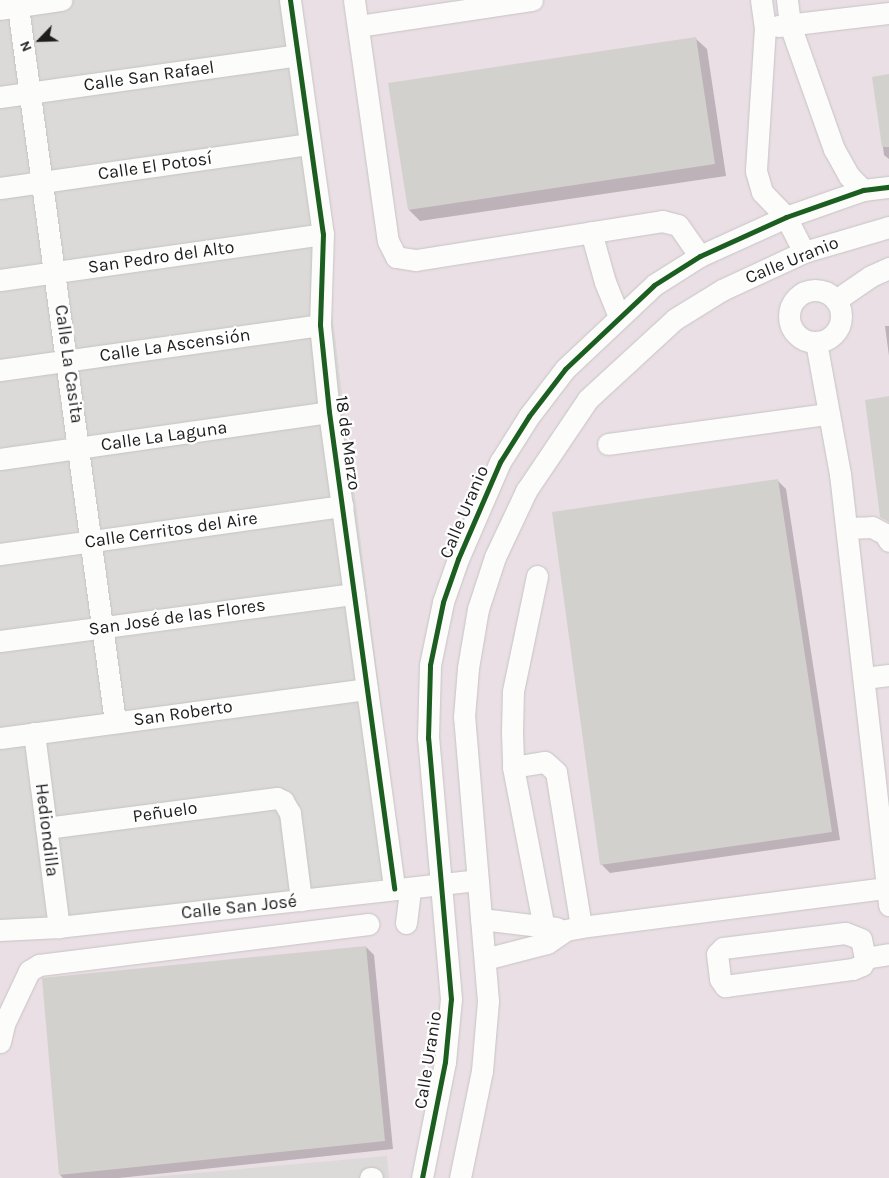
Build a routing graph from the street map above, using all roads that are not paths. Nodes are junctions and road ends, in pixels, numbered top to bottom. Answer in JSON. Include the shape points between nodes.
{"nodes":[{"id":1,"x":62,"y":0,"type":"edge"},
{"id":2,"x":290,"y":0,"type":"edge"},
{"id":3,"x":354,"y":0,"type":"edge"},
{"id":4,"x":529,"y":0,"type":"edge"},
{"id":5,"x":761,"y":0,"type":"edge"},
{"id":6,"x":787,"y":0,"type":"edge"},
{"id":7,"x":9,"y":8,"type":"edge"},
{"id":8,"x":889,"y":13,"type":"edge"},
{"id":9,"x":790,"y":25,"type":"junction"},
{"id":10,"x":358,"y":26,"type":"junction"},
{"id":11,"x":765,"y":27,"type":"junction"},
{"id":12,"x":297,"y":55,"type":"junction"},
{"id":13,"x":29,"y":93,"type":"junction"},
{"id":14,"x":0,"y":97,"type":"edge"},
{"id":15,"x":310,"y":144,"type":"junction"},
{"id":16,"x":43,"y":182,"type":"junction"},
{"id":17,"x":889,"y":187,"type":"edge"},
{"id":18,"x":0,"y":188,"type":"edge"},
{"id":19,"x":863,"y":190,"type":"junction"},
{"id":20,"x":786,"y":217,"type":"junction"},
{"id":21,"x":889,"y":228,"type":"edge"},
{"id":22,"x":591,"y":232,"type":"junction"},
{"id":23,"x":323,"y":234,"type":"junction"},
{"id":24,"x":804,"y":252,"type":"junction"},
{"id":25,"x":700,"y":256,"type":"junction"},
{"id":26,"x":889,"y":268,"type":"edge"},
{"id":27,"x":56,"y":272,"type":"junction"},
{"id":28,"x":0,"y":280,"type":"edge"},
{"id":29,"x":836,"y":300,"type":"junction"},
{"id":30,"x":619,"y":316,"type":"junction"},
{"id":31,"x":320,"y":325,"type":"junction"},
{"id":32,"x":816,"y":342,"type":"junction"},
{"id":33,"x":68,"y":360,"type":"junction"},
{"id":34,"x":0,"y":370,"type":"edge"},
{"id":35,"x":328,"y":412,"type":"junction"},
{"id":36,"x":828,"y":414,"type":"junction"},
{"id":37,"x":608,"y":444,"type":"dead end"},
{"id":38,"x":80,"y":448,"type":"junction"},
{"id":39,"x":0,"y":460,"type":"edge"},
{"id":40,"x":342,"y":506,"type":"junction"},
{"id":41,"x":847,"y":528,"type":"junction"},
{"id":42,"x":92,"y":541,"type":"junction"},
{"id":43,"x":889,"y":542,"type":"edge"},
{"id":44,"x":0,"y":554,"type":"edge"},
{"id":45,"x":537,"y":576,"type":"dead end"},
{"id":46,"x":354,"y":594,"type":"junction"},
{"id":47,"x":104,"y":627,"type":"junction"},
{"id":48,"x":0,"y":641,"type":"edge"},
{"id":49,"x":889,"y":675,"type":"edge"},
{"id":50,"x":864,"y":678,"type":"junction"},
{"id":51,"x":367,"y":689,"type":"junction"},
{"id":52,"x":115,"y":722,"type":"junction"},
{"id":53,"x":34,"y":733,"type":"junction"},
{"id":54,"x":0,"y":738,"type":"edge"},
{"id":55,"x":513,"y":767,"type":"junction"},
{"id":56,"x":46,"y":828,"type":"junction"},
{"id":57,"x":477,"y":880,"type":"junction"},
{"id":58,"x":442,"y":884,"type":"junction"},
{"id":59,"x":402,"y":888,"type":"junction"},
{"id":60,"x":887,"y":897,"type":"edge"},
{"id":61,"x":301,"y":900,"type":"junction"},
{"id":62,"x":481,"y":919,"type":"junction"},
{"id":63,"x":406,"y":923,"type":"dead end"},
{"id":64,"x":368,"y":924,"type":"dead end"},
{"id":65,"x":59,"y":927,"type":"junction"},
{"id":66,"x":574,"y":929,"type":"junction"},
{"id":67,"x":0,"y":930,"type":"edge"},
{"id":68,"x":545,"y":933,"type":"junction"},
{"id":69,"x":889,"y":954,"type":"edge"},
{"id":70,"x":865,"y":958,"type":"junction"},
{"id":71,"x":485,"y":959,"type":"junction"},
{"id":72,"x":0,"y":1042,"type":"edge"},
{"id":73,"x":422,"y":1178,"type":"edge"},
{"id":74,"x":460,"y":1178,"type":"edge"}],
"edges":[{"from":1,"to":7,"type":"street"},
{"from":2,"to":12,"type":"street","name":"18 de Marzo"},
{"from":3,"to":10,"type":"street"},
{"from":4,"to":10,"type":"street"},
{"from":5,"to":11,"type":"street"},
{"from":6,"to":9,"type":"street"},
{"from":7,"to":13,"type":"street","name":"Calle La Casita"},
{"from":8,"to":9,"type":"street"},
{"from":9,"to":11,"type":"street"},
{"from":9,"to":19,"type":"street","via":[[834,149],[849,176]]},
{"from":10,"to":22,"type":"street","via":[[388,241],[396,256],[416,260]]},
{"from":11,"to":20,"type":"street","via":[[756,171],[762,192]]},
{"from":12,"to":13,"type":"street","name":"Calle San Rafael"},
{"from":12,"to":15,"type":"street","name":"18 de Marzo"},
{"from":13,"to":14,"type":"street","name":"Calle San Rafael"},
{"from":13,"to":16,"type":"street","name":"Calle La Casita"},
{"from":15,"to":16,"type":"street","name":"Calle El Potosí"},
{"from":15,"to":23,"type":"street","name":"18 de Marzo"},
{"from":16,"to":18,"type":"street","name":"Calle El Potosí"},
{"from":16,"to":27,"type":"street","name":"Calle La Casita"},
{"from":17,"to":19,"type":"street","name":"Calle Uranio"},
{"from":19,"to":20,"type":"street","name":"Calle Uranio"},
{"from":20,"to":24,"type":"street"},
{"from":20,"to":25,"type":"street","name":"Calle Uranio"},
{"from":21,"to":24,"type":"street","name":"Calle Uranio"},
{"from":22,"to":25,"type":"street","via":[[671,222],[685,233]]},
{"from":22,"to":30,"type":"street","via":[[605,282]]},
{"from":23,"to":27,"type":"street","name":"San Pedro del Alto"},
{"from":23,"to":31,"type":"street","name":"18 de Marzo"},
{"from":24,"to":57,"type":"street","name":"Calle Uranio","via":[[722,290],[675,319],[588,399],[526,491],[495,557],[478,609],[468,668],[465,764]]},
{"from":25,"to":30,"type":"street","name":"Calle Uranio","via":[[654,285]]},
{"from":26,"to":29,"type":"street","via":[[870,276]]},
{"from":27,"to":28,"type":"street","name":"San Pedro del Alto"},
{"from":27,"to":33,"type":"street","name":"Calle La Casita"},
{"from":29,"to":32,"type":"street","via":[[840,324],[831,337]]},
{"from":29,"to":32,"type":"street","via":[[814,290],[799,295],[790,309],[794,332]]},
{"from":30,"to":58,"type":"street","name":"Calle Uranio","via":[[565,370],[505,454],[458,559],[443,602],[430,665],[428,738]]},
{"from":31,"to":33,"type":"street","name":"Calle La Ascensión"},
{"from":31,"to":35,"type":"street","name":"18 de Marzo"},
{"from":32,"to":36,"type":"street"},
{"from":33,"to":34,"type":"street","name":"Calle La Ascensión"},
{"from":33,"to":38,"type":"street","name":"Calle La Casita"},
{"from":35,"to":38,"type":"street","name":"Calle La Laguna"},
{"from":35,"to":40,"type":"street","name":"18 de Marzo"},
{"from":36,"to":37,"type":"street"},
{"from":36,"to":41,"type":"street"},
{"from":38,"to":39,"type":"street","name":"Calle La Laguna"},
{"from":38,"to":42,"type":"street","name":"Calle La Casita"},
{"from":40,"to":42,"type":"street","name":"Calle Cerritos del Aire"},
{"from":40,"to":46,"type":"street","name":"18 de Marzo"},
{"from":41,"to":43,"type":"street","via":[[872,527],[885,534]]},
{"from":41,"to":50,"type":"street"},
{"from":42,"to":44,"type":"street","name":"Calle Cerritos del Aire"},
{"from":42,"to":47,"type":"street","name":"Calle La Casita"},
{"from":45,"to":55,"type":"street","via":[[513,691]]},
{"from":46,"to":47,"type":"street","name":"San José de las Flores"},
{"from":46,"to":51,"type":"street","name":"18 de Marzo"},
{"from":47,"to":48,"type":"street","name":"San José de las Flores"},
{"from":47,"to":52,"type":"street","name":"Calle La Casita"},
{"from":49,"to":50,"type":"street"},
{"from":50,"to":60,"type":"street"},
{"from":51,"to":52,"type":"street","name":"San Roberto"},
{"from":51,"to":59,"type":"street","name":"18 de Marzo"},
{"from":52,"to":53,"type":"street","name":"San Roberto"},
{"from":53,"to":54,"type":"street","name":"San Roberto"},
{"from":53,"to":56,"type":"street","name":"Hediondilla"},
{"from":55,"to":66,"type":"street","via":[[545,762],[556,772]]},
{"from":55,"to":68,"type":"street"},
{"from":56,"to":61,"type":"street","name":"Peñuelo","via":[[271,797],[283,801],[290,813]]},
{"from":56,"to":65,"type":"street","name":"Hediondilla"},
{"from":57,"to":58,"type":"street","name":"Calle San José"},
{"from":57,"to":62,"type":"street","name":"Calle Uranio"},
{"from":58,"to":59,"type":"street","name":"Calle San José"},
{"from":58,"to":73,"type":"street","name":"Calle Uranio","via":[[451,999],[450,1031]]},
{"from":59,"to":61,"type":"street","name":"Calle San José"},
{"from":59,"to":63,"type":"street","name":"18 de Marzo"},
{"from":60,"to":66,"type":"street"},
{"from":61,"to":65,"type":"street","name":"Calle San José"},
{"from":62,"to":68,"type":"street"},
{"from":62,"to":71,"type":"street","name":"Calle Uranio"},
{"from":64,"to":72,"type":"street","via":[[39,965],[29,971],[4,1024]]},
{"from":65,"to":67,"type":"street","name":"Calle San José"},
{"from":66,"to":68,"type":"street"},
{"from":68,"to":71,"type":"street"},
{"from":69,"to":70,"type":"street"},
{"from":70,"to":70,"type":"street","via":[[861,939],[845,933],[723,948],[717,954],[720,980],[725,986],[853,969],[862,965]]},
{"from":71,"to":74,"type":"street","name":"Calle Uranio","via":[[487,1038]]}]}
